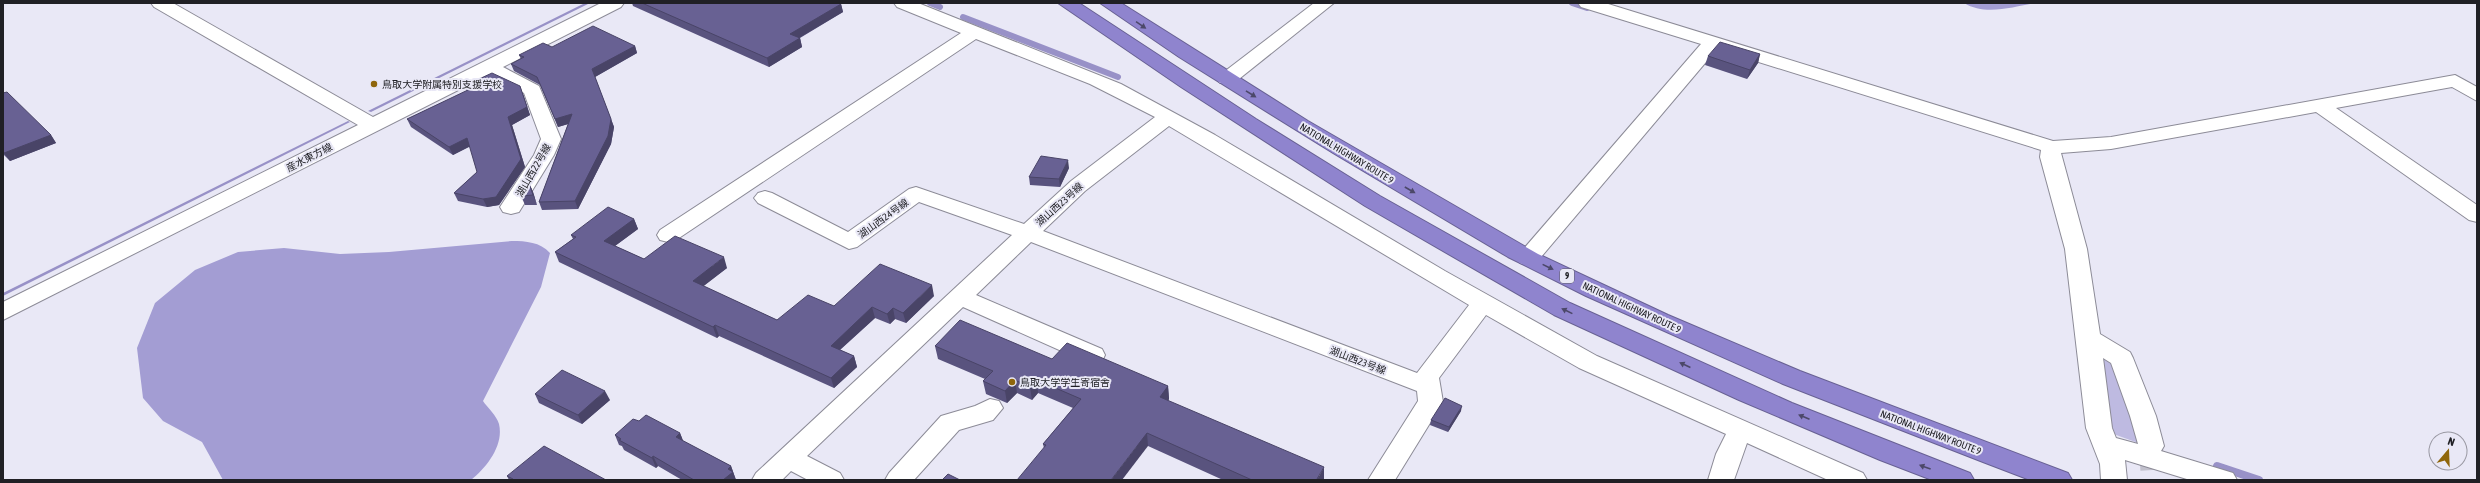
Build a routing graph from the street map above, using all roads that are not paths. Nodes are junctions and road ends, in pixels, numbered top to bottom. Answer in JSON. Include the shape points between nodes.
{"nodes":[{"id":1,"x":160,"y":3,"type":"edge"},
{"id":2,"x":615,"y":3,"type":"edge"},
{"id":3,"x":903,"y":3,"type":"edge"},
{"id":4,"x":1067,"y":3,"type":"edge"},
{"id":5,"x":1109,"y":3,"type":"edge"},
{"id":6,"x":1325,"y":3,"type":"edge"},
{"id":7,"x":1587,"y":3,"type":"edge"},
{"id":8,"x":974,"y":32,"type":"junction"},
{"id":9,"x":1713,"y":42,"type":"junction"},
{"id":10,"x":488,"y":67,"type":"junction"},
{"id":11,"x":1227,"y":79,"type":"junction"},
{"id":12,"x":2477,"y":95,"type":"edge"},
{"id":13,"x":2320,"y":106,"type":"junction"},
{"id":14,"x":1168,"y":117,"type":"junction"},
{"id":15,"x":372,"y":125,"type":"junction"},
{"id":16,"x":2052,"y":146,"type":"junction"},
{"id":17,"x":765,"y":198,"type":"dead end"},
{"id":18,"x":511,"y":207,"type":"dead end"},
{"id":19,"x":2477,"y":215,"type":"edge"},
{"id":20,"x":1028,"y":233,"type":"junction"},
{"id":21,"x":668,"y":235,"type":"dead end"},
{"id":22,"x":1528,"y":258,"type":"junction"},
{"id":23,"x":960,"y":297,"type":"junction"},
{"id":24,"x":1483,"y":303,"type":"junction"},
{"id":25,"x":3,"y":312,"type":"edge"},
{"id":26,"x":2089,"y":338,"type":"junction"},
{"id":27,"x":1100,"y":358,"type":"edge"},
{"id":28,"x":1427,"y":378,"type":"junction"},
{"id":29,"x":990,"y":408,"type":"dead end"},
{"id":30,"x":1741,"y":430,"type":"junction"},
{"id":31,"x":2106,"y":445,"type":"junction"},
{"id":32,"x":2151,"y":446,"type":"tunnel mouth"},
{"id":33,"x":789,"y":458,"type":"junction"},
{"id":34,"x":765,"y":480,"type":"edge"},
{"id":35,"x":831,"y":480,"type":"edge"},
{"id":36,"x":898,"y":480,"type":"edge"},
{"id":37,"x":1381,"y":480,"type":"edge"},
{"id":38,"x":1721,"y":480,"type":"edge"},
{"id":39,"x":1854,"y":480,"type":"edge"},
{"id":40,"x":1961,"y":480,"type":"edge"},
{"id":41,"x":2059,"y":480,"type":"edge"},
{"id":42,"x":2114,"y":480,"type":"edge"},
{"id":43,"x":2224,"y":480,"type":"edge"}],
"edges":[{"from":1,"to":15,"type":"street"},
{"from":2,"to":10,"type":"street","name":"産水東方線"},
{"from":3,"to":8,"type":"street"},
{"from":40,"to":4,"type":"highway","one_way":true,"via":[[1742,392],[1564,310],[1429,234],[1281,145]]},
{"from":5,"to":11,"type":"highway","name":"NATIONAL HIGHWAY ROUTE 9","number":"9","one_way":true,"via":[[1203,66]]},
{"from":6,"to":11,"type":"street"},
{"from":7,"to":9,"type":"street"},
{"from":8,"to":14,"type":"street","via":[[1112,87]]},
{"from":8,"to":21,"type":"street"},
{"from":9,"to":16,"type":"street"},
{"from":9,"to":22,"type":"street"},
{"from":10,"to":15,"type":"street","name":"産水東方線"},
{"from":10,"to":18,"type":"street","name":"湖山西22号線","via":[[532,90],[551,139],[544,155]]},
{"from":11,"to":22,"type":"highway","name":"NATIONAL HIGHWAY ROUTE 9","number":"9","one_way":true,"via":[[1338,149]]},
{"from":12,"to":13,"type":"street","via":[[2455,81]]},
{"from":13,"to":16,"type":"street","via":[[2111,143],[2074,147]]},
{"from":13,"to":19,"type":"street"},
{"from":14,"to":20,"type":"street","name":"湖山西23号線","via":[[1078,186]]},
{"from":14,"to":24,"type":"street","via":[[1309,197],[1421,268]]},
{"from":15,"to":25,"type":"street","name":"産水東方線"},
{"from":16,"to":26,"type":"street","via":[[2050,157],[2076,249]]},
{"from":17,"to":20,"type":"street","name":"湖山西24号線","via":[[849,242],[916,194]]},
{"from":20,"to":23,"type":"street"},
{"from":20,"to":28,"type":"street","name":"湖山西23号線","via":[[1422,384]]},
{"from":22,"to":41,"type":"highway","name":"NATIONAL HIGHWAY ROUTE 9","number":"9","one_way":true,"via":[[1660,321],[1837,396]]},
{"from":23,"to":27,"type":"street"},
{"from":23,"to":33,"type":"street"},
{"from":24,"to":28,"type":"street"},
{"from":24,"to":30,"type":"street","via":[[1588,362]]},
{"from":26,"to":31,"type":"street","via":[[2099,428]]},
{"from":26,"to":32,"type":"street","via":[[2121,358]]},
{"from":28,"to":37,"type":"street","via":[[1431,402]]},
{"from":29,"to":36,"type":"street","via":[[984,413],[950,423]]},
{"from":30,"to":38,"type":"street","via":[[1729,454]]},
{"from":30,"to":39,"type":"street"},
{"from":31,"to":42,"type":"street","via":[[2113,464]]},
{"from":31,"to":43,"type":"street"},
{"from":33,"to":34,"type":"street"},
{"from":33,"to":35,"type":"street"}]}
